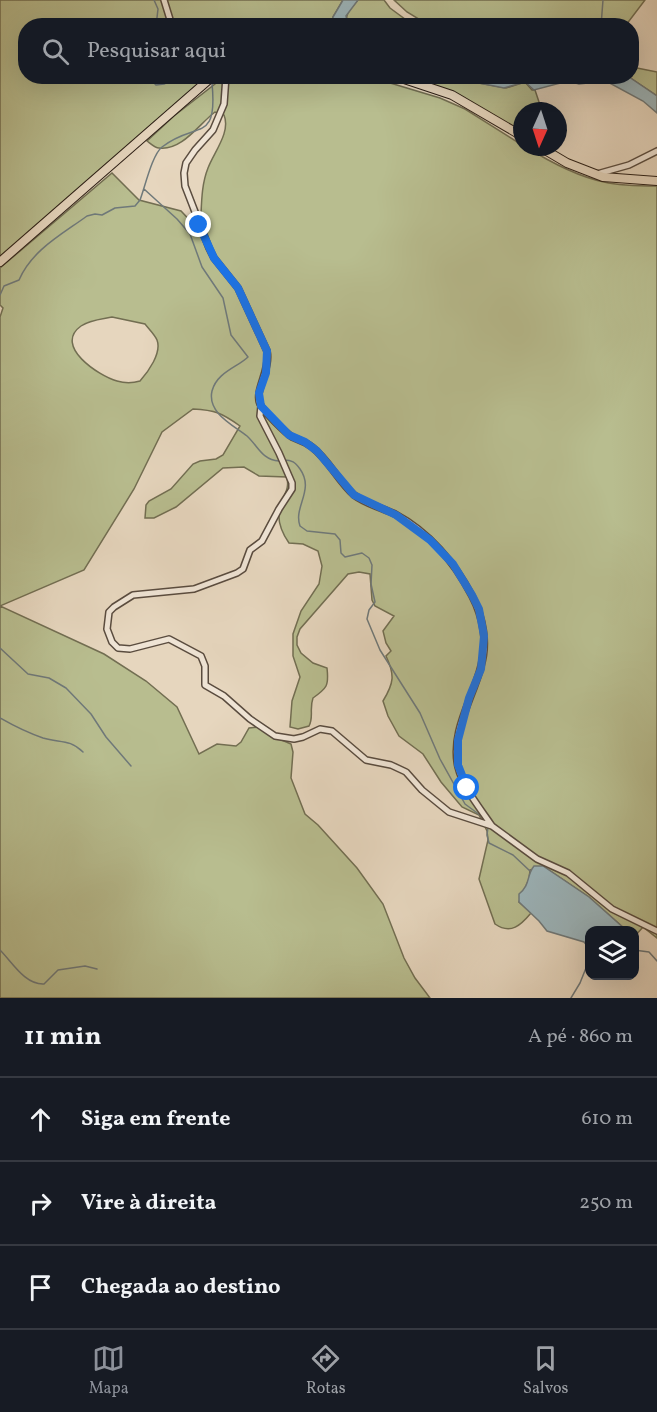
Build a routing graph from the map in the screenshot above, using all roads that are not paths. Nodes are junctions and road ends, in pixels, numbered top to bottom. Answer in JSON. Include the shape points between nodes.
{"nodes":[{"id":1,"x":164,"y":0,"type":"edge"},
{"id":2,"x":170,"y":18,"type":"edge"},
{"id":3,"x":204,"y":84,"type":"edge"},
{"id":4,"x":225,"y":84,"type":"edge"},
{"id":5,"x":419,"y":84,"type":"edge"},
{"id":6,"x":513,"y":131,"type":"edge"},
{"id":7,"x":657,"y":151,"type":"edge"},
{"id":8,"x":555,"y":156,"type":"edge"},
{"id":9,"x":593,"y":175,"type":"junction"},
{"id":10,"x":657,"y":181,"type":"edge"},
{"id":11,"x":0,"y":262,"type":"edge"},
{"id":12,"x":261,"y":406,"type":"junction"},
{"id":13,"x":492,"y":826,"type":"junction"},
{"id":14,"x":657,"y":931,"type":"edge"}],
"edges":[{"from":1,"to":2,"type":"street"},
{"from":3,"to":11,"type":"main road"},
{"from":4,"to":12,"type":"street","via":[[224,104],[215,127],[190,156],[184,173],[208,248],[238,288],[267,351],[266,373],[259,393]]},
{"from":5,"to":6,"type":"main road","via":[[452,95]]},
{"from":7,"to":9,"type":"street","via":[[629,165]]},
{"from":8,"to":9,"type":"main road"},
{"from":9,"to":10,"type":"main road"},
{"from":12,"to":13,"type":"street","via":[[289,435],[317,451],[354,495],[396,515],[430,540],[453,564],[472,595],[483,626],[483,662],[460,727],[458,765],[467,788]]},
{"from":12,"to":13,"type":"street","via":[[260,416],[292,486],[262,541],[250,550],[243,569],[237,573],[194,589],[134,596],[114,607],[107,623],[111,642],[118,648],[130,649],[169,639],[201,656],[205,685],[275,736],[294,739],[320,729],[332,731],[366,760],[406,772],[449,812]]},
{"from":13,"to":14,"type":"street","via":[[537,859],[568,873],[612,909]]}]}
